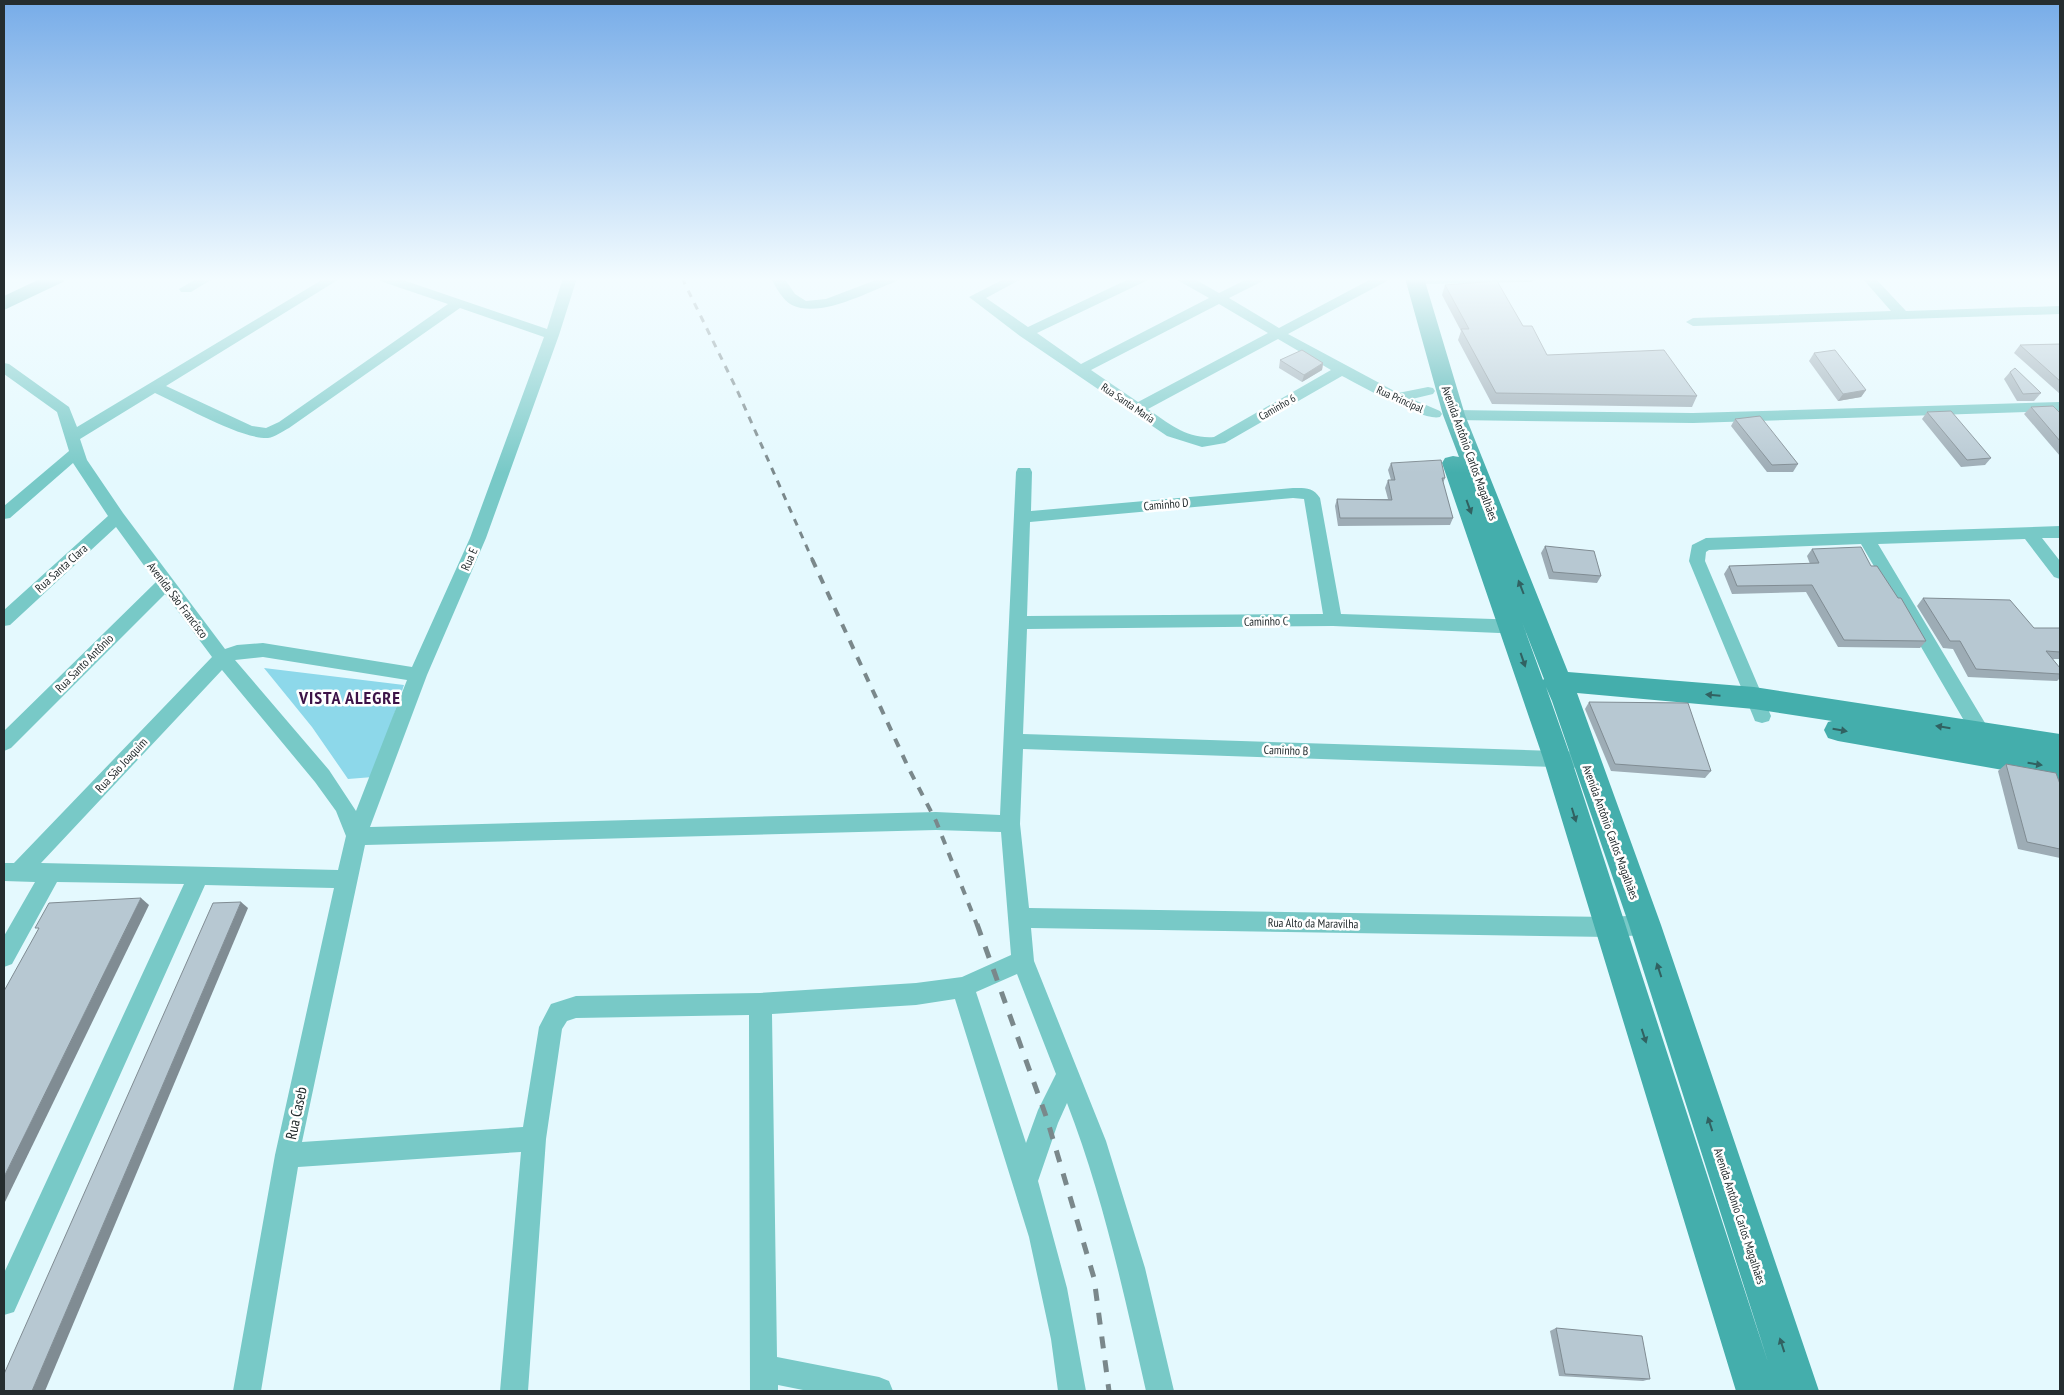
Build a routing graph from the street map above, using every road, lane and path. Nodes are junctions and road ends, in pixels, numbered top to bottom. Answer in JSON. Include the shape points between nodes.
{"nodes":[{"id":1,"x":227,"y":343,"type":"edge"},
{"id":2,"x":401,"y":343,"type":"edge"},
{"id":3,"x":549,"y":343,"type":"edge"},
{"id":4,"x":1040,"y":343,"type":"edge"},
{"id":5,"x":1131,"y":343,"type":"edge"},
{"id":6,"x":1259,"y":343,"type":"edge"},
{"id":7,"x":1297,"y":343,"type":"edge"},
{"id":8,"x":1420,"y":343,"type":"edge"},
{"id":9,"x":4,"y":367,"type":"edge"},
{"id":10,"x":1080,"y":370,"type":"junction"},
{"id":11,"x":1341,"y":370,"type":"junction"},
{"id":12,"x":155,"y":387,"type":"junction"},
{"id":13,"x":1394,"y":398,"type":"junction"},
{"id":14,"x":2060,"y":406,"type":"edge"},
{"id":15,"x":1439,"y":407,"type":"junction"},
{"id":16,"x":1137,"y":409,"type":"junction"},
{"id":17,"x":1212,"y":442,"type":"joint"},
{"id":18,"x":74,"y":445,"type":"junction"},
{"id":19,"x":1024,"y":472,"type":"dead end"},
{"id":20,"x":4,"y":514,"type":"edge"},
{"id":21,"x":117,"y":516,"type":"junction"},
{"id":22,"x":1023,"y":517,"type":"junction"},
{"id":23,"x":2029,"y":532,"type":"junction"},
{"id":24,"x":2060,"y":532,"type":"edge"},
{"id":25,"x":1867,"y":540,"type":"junction"},
{"id":26,"x":2060,"y":573,"type":"edge"},
{"id":27,"x":165,"y":583,"type":"junction"},
{"id":28,"x":4,"y":620,"type":"edge"},
{"id":29,"x":1333,"y":620,"type":"junction"},
{"id":30,"x":1020,"y":623,"type":"junction"},
{"id":31,"x":1524,"y":627,"type":"junction"},
{"id":32,"x":222,"y":658,"type":"junction"},
{"id":33,"x":418,"y":675,"type":"junction"},
{"id":34,"x":1561,"y":691,"type":"junction"},
{"id":35,"x":1758,"y":707,"type":"junction"},
{"id":36,"x":1982,"y":733,"type":"junction"},
{"id":37,"x":1015,"y":741,"type":"junction"},
{"id":38,"x":4,"y":742,"type":"edge"},
{"id":39,"x":2060,"y":745,"type":"edge"},
{"id":40,"x":1995,"y":757,"type":"junction"},
{"id":41,"x":1571,"y":759,"type":"junction"},
{"id":42,"x":2060,"y":768,"type":"edge"},
{"id":43,"x":1010,"y":824,"type":"junction"},
{"id":44,"x":356,"y":836,"type":"junction"},
{"id":45,"x":11,"y":872,"type":"edge"},
{"id":46,"x":51,"y":873,"type":"junction"},
{"id":47,"x":199,"y":876,"type":"junction"},
{"id":48,"x":346,"y":880,"type":"junction"},
{"id":49,"x":1018,"y":918,"type":"junction"},
{"id":50,"x":1645,"y":925,"type":"junction"},
{"id":51,"x":1609,"y":927,"type":"junction"},
{"id":52,"x":4,"y":957,"type":"edge"},
{"id":53,"x":1023,"y":961,"type":"junction"},
{"id":54,"x":963,"y":987,"type":"junction"},
{"id":55,"x":760,"y":1004,"type":"junction"},
{"id":56,"x":1069,"y":1073,"type":"junction"},
{"id":57,"x":534,"y":1139,"type":"junction"},
{"id":58,"x":287,"y":1155,"type":"junction"},
{"id":59,"x":1025,"y":1183,"type":"junction"},
{"id":60,"x":4,"y":1302,"type":"edge"},
{"id":61,"x":765,"y":1380,"type":"edge"},
{"id":62,"x":247,"y":1391,"type":"edge"},
{"id":63,"x":514,"y":1391,"type":"edge"},
{"id":64,"x":879,"y":1391,"type":"edge"},
{"id":65,"x":1072,"y":1391,"type":"edge"},
{"id":66,"x":1160,"y":1391,"type":"edge"},
{"id":67,"x":1757,"y":1391,"type":"edge"},
{"id":68,"x":1798,"y":1391,"type":"edge"}],
"edges":[{"from":1,"to":12,"type":"street"},
{"from":2,"to":12,"type":"street","via":[[284,425],[268,432],[249,430]]},
{"from":3,"to":33,"type":"street","name":"Rua E","via":[[478,538]]},
{"from":4,"to":10,"type":"street","name":"Rua Santa Maria"},
{"from":5,"to":10,"type":"street"},
{"from":6,"to":16,"type":"street"},
{"from":7,"to":11,"type":"street","name":"Rua Principal"},
{"from":8,"to":15,"type":"main road","name":"Avenida Antônio Carlos Magalhães"},
{"from":9,"to":18,"type":"street","name":"Avenida São Francisco","via":[[64,410]]},
{"from":10,"to":16,"type":"street","name":"Rua Santa Maria"},
{"from":11,"to":13,"type":"street","name":"Rua Principal"},
{"from":11,"to":17,"type":"street","name":"Caminho 6"},
{"from":12,"to":18,"type":"street"},
{"from":13,"to":15,"type":"street","name":"Rua Principal"},
{"from":13,"to":15,"type":"street"},
{"from":14,"to":15,"type":"street","via":[[1693,418]]},
{"from":15,"to":31,"type":"main road","name":"Avenida Antônio Carlos Magalhães"},
{"from":16,"to":17,"type":"street","name":"Rua Santa Maria","via":[[1172,433]]},
{"from":18,"to":20,"type":"street"},
{"from":18,"to":21,"type":"street","name":"Avenida São Francisco"},
{"from":19,"to":22,"type":"street"},
{"from":21,"to":27,"type":"street","name":"Avenida São Francisco"},
{"from":21,"to":28,"type":"street","name":"Rua Santa Clara"},
{"from":22,"to":29,"type":"street","name":"Caminho D","via":[[1308,494],[1312,498]]},
{"from":22,"to":30,"type":"street"},
{"from":23,"to":24,"type":"street"},
{"from":23,"to":25,"type":"street"},
{"from":23,"to":26,"type":"street"},
{"from":25,"to":35,"type":"street","via":[[1706,544],[1698,549],[1697,561]]},
{"from":25,"to":36,"type":"street"},
{"from":27,"to":32,"type":"street","name":"Avenida São Francisco"},
{"from":27,"to":38,"type":"street","name":"Rua Santo Antônio"},
{"from":29,"to":30,"type":"street","name":"Caminho C"},
{"from":29,"to":31,"type":"street","name":"Caminho C"},
{"from":30,"to":37,"type":"street"},
{"from":31,"to":34,"type":"main road","name":"Avenida Antônio Carlos Magalhães"},
{"from":31,"to":41,"type":"main road","name":"Avenida Antônio Carlos Magalhães","one_way":true},
{"from":32,"to":33,"type":"street","via":[[237,652],[263,650]]},
{"from":32,"to":44,"type":"street","name":"Avenida São Francisco","via":[[322,776],[344,807]]},
{"from":32,"to":45,"type":"street","name":"Rua São Joaquim"},
{"from":33,"to":44,"type":"street","name":"Rua E"},
{"from":34,"to":35,"type":"main road"},
{"from":34,"to":41,"type":"main road","name":"Avenida Antônio Carlos Magalhães"},
{"from":36,"to":35,"type":"main road","one_way":true},
{"from":35,"to":40,"type":"main road","one_way":true},
{"from":36,"to":39,"type":"main road"},
{"from":36,"to":40,"type":"street"},
{"from":37,"to":41,"type":"street","name":"Caminho B"},
{"from":37,"to":43,"type":"street"},
{"from":40,"to":42,"type":"main road","one_way":true},
{"from":41,"to":50,"type":"main road","name":"Avenida Antônio Carlos Magalhães"},
{"from":41,"to":51,"type":"main road","name":"Avenida Antônio Carlos Magalhães","one_way":true},
{"from":43,"to":44,"type":"street","via":[[936,821]]},
{"from":43,"to":49,"type":"street"},
{"from":44,"to":48,"type":"street","name":"Rua Caseb"},
{"from":45,"to":46,"type":"street"},
{"from":46,"to":47,"type":"street"},
{"from":46,"to":52,"type":"street"},
{"from":47,"to":48,"type":"street","via":[[305,876]]},
{"from":47,"to":60,"type":"street"},
{"from":48,"to":58,"type":"street","name":"Rua Caseb"},
{"from":49,"to":51,"type":"street","name":"Rua Alto da Maravilha"},
{"from":49,"to":53,"type":"street"},
{"from":50,"to":51,"type":"street"},
{"from":68,"to":50,"type":"main road","name":"Avenida Antônio Carlos Magalhães","one_way":true},
{"from":51,"to":67,"type":"main road","name":"Avenida Antônio Carlos Magalhães","one_way":true},
{"from":53,"to":54,"type":"street"},
{"from":53,"to":56,"type":"street"},
{"from":54,"to":55,"type":"street","via":[[916,994]]},
{"from":54,"to":59,"type":"street"},
{"from":55,"to":57,"type":"street","via":[[576,1007],[559,1012],[551,1027]]},
{"from":55,"to":61,"type":"street"},
{"from":56,"to":59,"type":"street","via":[[1047,1120]]},
{"from":56,"to":66,"type":"street","via":[[1094,1141],[1132,1268]]},
{"from":57,"to":58,"type":"street"},
{"from":57,"to":63,"type":"street"},
{"from":58,"to":62,"type":"street","name":"Rua Caseb"},
{"from":59,"to":65,"type":"street","via":[[1058,1308]]},
{"from":61,"to":64,"type":"street"}]}
